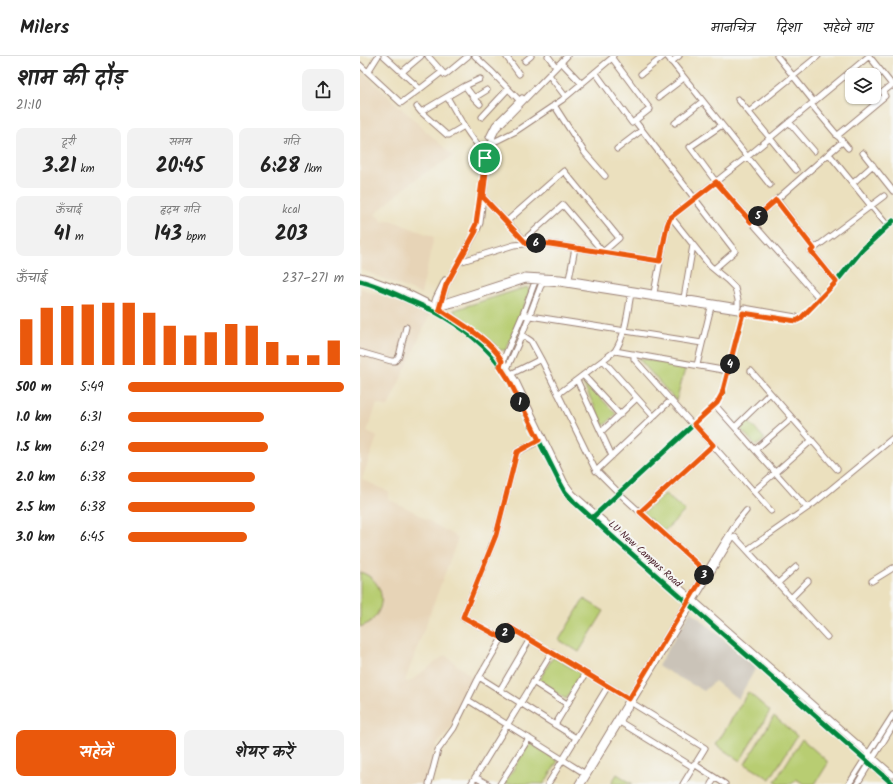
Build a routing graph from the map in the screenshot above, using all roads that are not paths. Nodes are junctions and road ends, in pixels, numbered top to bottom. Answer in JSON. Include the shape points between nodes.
{"nodes":[{"id":1,"x":378,"y":56,"type":"edge"},
{"id":2,"x":421,"y":56,"type":"edge"},
{"id":3,"x":428,"y":56,"type":"edge"},
{"id":4,"x":467,"y":56,"type":"edge"},
{"id":5,"x":475,"y":56,"type":"edge"},
{"id":6,"x":506,"y":56,"type":"edge"},
{"id":7,"x":531,"y":56,"type":"edge"},
{"id":8,"x":548,"y":56,"type":"edge"},
{"id":9,"x":567,"y":56,"type":"edge"},
{"id":10,"x":665,"y":56,"type":"edge"},
{"id":11,"x":679,"y":56,"type":"edge"},
{"id":12,"x":777,"y":56,"type":"edge"},
{"id":13,"x":818,"y":56,"type":"edge"},
{"id":14,"x":869,"y":56,"type":"edge"},
{"id":15,"x":386,"y":57,"type":"edge"},
{"id":16,"x":612,"y":57,"type":"edge"},
{"id":17,"x":562,"y":59,"type":"edge"},
{"id":18,"x":525,"y":61,"type":"dead end"},
{"id":19,"x":671,"y":62,"type":"junction"},
{"id":20,"x":360,"y":65,"type":"edge"},
{"id":21,"x":555,"y":66,"type":"junction"},
{"id":22,"x":368,"y":72,"type":"junction"},
{"id":23,"x":402,"y":72,"type":"junction"},
{"id":24,"x":442,"y":72,"type":"junction"},
{"id":25,"x":595,"y":72,"type":"junction"},
{"id":26,"x":519,"y":74,"type":"dead end"},
{"id":27,"x":641,"y":74,"type":"dead end"},
{"id":28,"x":549,"y":75,"type":"junction"},
{"id":29,"x":793,"y":76,"type":"junction"},
{"id":30,"x":684,"y":78,"type":"junction"},
{"id":31,"x":480,"y":79,"type":"dead end"},
{"id":32,"x":581,"y":83,"type":"junction"},
{"id":33,"x":892,"y":84,"type":"edge"},
{"id":34,"x":466,"y":86,"type":"junction"},
{"id":35,"x":420,"y":89,"type":"junction"},
{"id":36,"x":487,"y":90,"type":"dead end"},
{"id":37,"x":508,"y":90,"type":"junction"},
{"id":38,"x":565,"y":96,"type":"junction"},
{"id":39,"x":447,"y":97,"type":"junction"},
{"id":40,"x":659,"y":97,"type":"dead end"},
{"id":41,"x":474,"y":98,"type":"junction"},
{"id":42,"x":738,"y":99,"type":"dead end"},
{"id":43,"x":703,"y":101,"type":"junction"},
{"id":44,"x":520,"y":102,"type":"junction"},
{"id":45,"x":812,"y":103,"type":"junction"},
{"id":46,"x":480,"y":104,"type":"dead end"},
{"id":47,"x":554,"y":105,"type":"junction"},
{"id":48,"x":417,"y":107,"type":"dead end"},
{"id":49,"x":421,"y":112,"type":"junction"},
{"id":50,"x":749,"y":112,"type":"junction"},
{"id":51,"x":482,"y":116,"type":"dead end"},
{"id":52,"x":635,"y":121,"type":"junction"},
{"id":53,"x":790,"y":122,"type":"junction"},
{"id":54,"x":675,"y":123,"type":"dead end"},
{"id":55,"x":722,"y":125,"type":"junction"},
{"id":56,"x":464,"y":126,"type":"junction"},
{"id":57,"x":642,"y":130,"type":"junction"},
{"id":58,"x":837,"y":136,"type":"junction"},
{"id":59,"x":770,"y":138,"type":"junction"},
{"id":60,"x":842,"y":142,"type":"junction"},
{"id":61,"x":490,"y":144,"type":"junction"},
{"id":62,"x":848,"y":148,"type":"dead end"},
{"id":63,"x":617,"y":149,"type":"dead end"},
{"id":64,"x":814,"y":151,"type":"dead end"},
{"id":65,"x":862,"y":153,"type":"dead end"},
{"id":66,"x":487,"y":154,"type":"junction"},
{"id":67,"x":829,"y":154,"type":"junction"},
{"id":68,"x":748,"y":157,"type":"junction"},
{"id":69,"x":873,"y":165,"type":"junction"},
{"id":70,"x":796,"y":170,"type":"dead end"},
{"id":71,"x":605,"y":176,"type":"dead end"},
{"id":72,"x":483,"y":180,"type":"junction"},
{"id":73,"x":716,"y":182,"type":"junction"},
{"id":74,"x":853,"y":183,"type":"junction"},
{"id":75,"x":770,"y":185,"type":"dead end"},
{"id":76,"x":893,"y":191,"type":"edge"},
{"id":77,"x":884,"y":196,"type":"dead end"},
{"id":78,"x":483,"y":197,"type":"junction"},
{"id":79,"x":695,"y":198,"type":"junction"},
{"id":80,"x":776,"y":200,"type":"junction"},
{"id":81,"x":871,"y":206,"type":"junction"},
{"id":82,"x":671,"y":217,"type":"junction"},
{"id":83,"x":893,"y":221,"type":"edge"},
{"id":84,"x":506,"y":222,"type":"junction"},
{"id":85,"x":751,"y":222,"type":"junction"},
{"id":86,"x":888,"y":226,"type":"junction"},
{"id":87,"x":475,"y":230,"type":"junction"},
{"id":88,"x":525,"y":242,"type":"junction"},
{"id":89,"x":693,"y":245,"type":"junction"},
{"id":90,"x":574,"y":248,"type":"junction"},
{"id":91,"x":814,"y":249,"type":"junction"},
{"id":92,"x":603,"y":252,"type":"junction"},
{"id":93,"x":660,"y":261,"type":"junction"},
{"id":94,"x":459,"y":262,"type":"junction"},
{"id":95,"x":714,"y":269,"type":"junction"},
{"id":96,"x":360,"y":276,"type":"edge"},
{"id":97,"x":536,"y":279,"type":"junction"},
{"id":98,"x":569,"y":279,"type":"junction"},
{"id":99,"x":544,"y":280,"type":"junction"},
{"id":100,"x":360,"y":281,"type":"edge"},
{"id":101,"x":836,"y":282,"type":"junction"},
{"id":102,"x":441,"y":291,"type":"junction"},
{"id":103,"x":631,"y":294,"type":"junction"},
{"id":104,"x":653,"y":296,"type":"junction"},
{"id":105,"x":684,"y":298,"type":"junction"},
{"id":106,"x":820,"y":299,"type":"junction"},
{"id":107,"x":711,"y":307,"type":"junction"},
{"id":108,"x":437,"y":308,"type":"junction"},
{"id":109,"x":741,"y":310,"type":"junction"},
{"id":110,"x":523,"y":314,"type":"junction"},
{"id":111,"x":530,"y":316,"type":"junction"},
{"id":112,"x":406,"y":327,"type":"dead end"},
{"id":113,"x":624,"y":330,"type":"junction"},
{"id":114,"x":522,"y":335,"type":"junction"},
{"id":115,"x":702,"y":343,"type":"junction"},
{"id":116,"x":615,"y":351,"type":"junction"},
{"id":117,"x":360,"y":352,"type":"edge"},
{"id":118,"x":634,"y":354,"type":"junction"},
{"id":119,"x":541,"y":359,"type":"junction"},
{"id":120,"x":603,"y":360,"type":"junction"},
{"id":121,"x":501,"y":363,"type":"junction"},
{"id":122,"x":697,"y":365,"type":"junction"},
{"id":123,"x":506,"y":371,"type":"junction"},
{"id":124,"x":728,"y":371,"type":"junction"},
{"id":125,"x":751,"y":371,"type":"dead end"},
{"id":126,"x":511,"y":374,"type":"junction"},
{"id":127,"x":583,"y":376,"type":"junction"},
{"id":128,"x":577,"y":380,"type":"junction"},
{"id":129,"x":770,"y":393,"type":"junction"},
{"id":130,"x":558,"y":394,"type":"junction"},
{"id":131,"x":637,"y":398,"type":"junction"},
{"id":132,"x":671,"y":400,"type":"junction"},
{"id":133,"x":715,"y":405,"type":"junction"},
{"id":134,"x":620,"y":415,"type":"junction"},
{"id":135,"x":654,"y":416,"type":"junction"},
{"id":136,"x":792,"y":418,"type":"junction"},
{"id":137,"x":694,"y":424,"type":"junction"},
{"id":138,"x":735,"y":427,"type":"junction"},
{"id":139,"x":601,"y":432,"type":"junction"},
{"id":140,"x":893,"y":438,"type":"edge"},
{"id":141,"x":541,"y":440,"type":"junction"},
{"id":142,"x":812,"y":440,"type":"junction"},
{"id":143,"x":713,"y":445,"type":"junction"},
{"id":144,"x":755,"y":450,"type":"junction"},
{"id":145,"x":612,"y":456,"type":"junction"},
{"id":146,"x":837,"y":469,"type":"dead end"},
{"id":147,"x":596,"y":471,"type":"junction"},
{"id":148,"x":775,"y":472,"type":"junction"},
{"id":149,"x":754,"y":491,"type":"junction"},
{"id":150,"x":619,"y":493,"type":"junction"},
{"id":151,"x":807,"y":508,"type":"junction"},
{"id":152,"x":746,"y":511,"type":"dead end"},
{"id":153,"x":771,"y":511,"type":"dead end"},
{"id":154,"x":640,"y":512,"type":"junction"},
{"id":155,"x":594,"y":516,"type":"junction"},
{"id":156,"x":747,"y":550,"type":"junction"},
{"id":157,"x":796,"y":567,"type":"dead end"},
{"id":158,"x":893,"y":568,"type":"edge"},
{"id":159,"x":706,"y":572,"type":"junction"},
{"id":160,"x":808,"y":581,"type":"dead end"},
{"id":161,"x":872,"y":582,"type":"dead end"},
{"id":162,"x":778,"y":583,"type":"junction"},
{"id":163,"x":791,"y":598,"type":"junction"},
{"id":164,"x":692,"y":599,"type":"junction"},
{"id":165,"x":689,"y":604,"type":"junction"},
{"id":166,"x":827,"y":637,"type":"dead end"},
{"id":167,"x":502,"y":638,"type":"junction"},
{"id":168,"x":530,"y":639,"type":"junction"},
{"id":169,"x":552,"y":652,"type":"junction"},
{"id":170,"x":586,"y":673,"type":"junction"},
{"id":171,"x":479,"y":677,"type":"junction"},
{"id":172,"x":533,"y":682,"type":"junction"},
{"id":173,"x":608,"y":686,"type":"junction"},
{"id":174,"x":500,"y":690,"type":"junction"},
{"id":175,"x":468,"y":700,"type":"junction"},
{"id":176,"x":630,"y":701,"type":"junction"},
{"id":177,"x":521,"y":703,"type":"junction"},
{"id":178,"x":567,"y":704,"type":"junction"},
{"id":179,"x":893,"y":715,"type":"edge"},
{"id":180,"x":620,"y":722,"type":"junction"},
{"id":181,"x":554,"y":724,"type":"junction"},
{"id":182,"x":507,"y":725,"type":"junction"},
{"id":183,"x":893,"y":726,"type":"edge"},
{"id":184,"x":529,"y":738,"type":"junction"},
{"id":185,"x":576,"y":738,"type":"junction"},
{"id":186,"x":868,"y":753,"type":"junction"},
{"id":187,"x":873,"y":758,"type":"junction"},
{"id":188,"x":865,"y":759,"type":"junction"},
{"id":189,"x":563,"y":760,"type":"junction"},
{"id":190,"x":870,"y":763,"type":"junction"},
{"id":191,"x":694,"y":766,"type":"junction"},
{"id":192,"x":585,"y":775,"type":"junction"},
{"id":193,"x":893,"y":775,"type":"edge"},
{"id":194,"x":475,"y":777,"type":"junction"},
{"id":195,"x":715,"y":778,"type":"junction"},
{"id":196,"x":429,"y":784,"type":"edge"},
{"id":197,"x":471,"y":784,"type":"edge"},
{"id":198,"x":488,"y":784,"type":"edge"},
{"id":199,"x":500,"y":784,"type":"edge"},
{"id":200,"x":548,"y":784,"type":"edge"},
{"id":201,"x":578,"y":784,"type":"edge"},
{"id":202,"x":582,"y":784,"type":"edge"},
{"id":203,"x":682,"y":784,"type":"edge"},
{"id":204,"x":711,"y":784,"type":"edge"},
{"id":205,"x":724,"y":784,"type":"edge"},
{"id":206,"x":849,"y":784,"type":"edge"},
{"id":207,"x":857,"y":784,"type":"edge"},
{"id":208,"x":893,"y":784,"type":"edge"}],
"edges":[{"from":1,"to":22,"type":"street"},
{"from":2,"to":23,"type":"street"},
{"from":3,"to":24,"type":"street"},
{"from":4,"to":24,"type":"street","via":[[445,75]]},
{"from":5,"to":37,"type":"street"},
{"from":6,"to":26,"type":"street"},
{"from":7,"to":18,"type":"street"},
{"from":8,"to":21,"type":"street"},
{"from":9,"to":17,"type":"street"},
{"from":10,"to":19,"type":"street"},
{"from":10,"to":27,"type":"street"},
{"from":11,"to":19,"type":"street"},
{"from":12,"to":29,"type":"street"},
{"from":13,"to":29,"type":"street"},
{"from":14,"to":33,"type":"street"},
{"from":14,"to":45,"type":"street"},
{"from":15,"to":23,"type":"street"},
{"from":16,"to":25,"type":"street"},
{"from":16,"to":52,"type":"street","via":[[650,109]]},
{"from":17,"to":21,"type":"street"},
{"from":17,"to":32,"type":"street"},
{"from":19,"to":30,"type":"street"},
{"from":20,"to":22,"type":"street"},
{"from":21,"to":28,"type":"street"},
{"from":21,"to":44,"type":"street"},
{"from":22,"to":35,"type":"street","via":[[401,103]]},
{"from":23,"to":35,"type":"street"},
{"from":24,"to":35,"type":"street"},
{"from":25,"to":32,"type":"street"},
{"from":25,"to":52,"type":"street","via":[[632,123]]},
{"from":28,"to":38,"type":"street"},
{"from":28,"to":44,"type":"street"},
{"from":29,"to":45,"type":"street"},
{"from":29,"to":50,"type":"street"},
{"from":30,"to":40,"type":"street"},
{"from":30,"to":43,"type":"street"},
{"from":31,"to":34,"type":"street"},
{"from":32,"to":38,"type":"street"},
{"from":33,"to":58,"type":"street","via":[[883,92],[885,96]]},
{"from":34,"to":39,"type":"street"},
{"from":34,"to":41,"type":"street"},
{"from":36,"to":41,"type":"street"},
{"from":37,"to":44,"type":"street"},
{"from":37,"to":51,"type":"street"},
{"from":38,"to":47,"type":"street"},
{"from":39,"to":49,"type":"street"},
{"from":39,"to":56,"type":"street"},
{"from":41,"to":46,"type":"street"},
{"from":42,"to":50,"type":"street"},
{"from":43,"to":54,"type":"street"},
{"from":43,"to":55,"type":"street"},
{"from":44,"to":61,"type":"street","via":[[497,128]]},
{"from":44,"to":66,"type":"street","via":[[495,125],[488,138]]},
{"from":45,"to":53,"type":"street"},
{"from":45,"to":58,"type":"street"},
{"from":47,"to":61,"type":"street","via":[[516,131]]},
{"from":47,"to":71,"type":"street","via":[[585,153]]},
{"from":48,"to":49,"type":"street"},
{"from":49,"to":56,"type":"street","via":[[447,135]]},
{"from":50,"to":59,"type":"street"},
{"from":52,"to":57,"type":"street"},
{"from":53,"to":59,"type":"street"},
{"from":53,"to":64,"type":"street"},
{"from":55,"to":68,"type":"street"},
{"from":55,"to":73,"type":"street","via":[[690,147]]},
{"from":56,"to":66,"type":"street","via":[[480,149]]},
{"from":57,"to":63,"type":"street"},
{"from":57,"to":79,"type":"street"},
{"from":58,"to":60,"type":"street"},
{"from":59,"to":68,"type":"street"},
{"from":59,"to":70,"type":"street"},
{"from":60,"to":62,"type":"street"},
{"from":60,"to":67,"type":"street"},
{"from":61,"to":66,"type":"street"},
{"from":65,"to":69,"type":"street"},
{"from":66,"to":72,"type":"street"},
{"from":67,"to":74,"type":"street"},
{"from":67,"to":80,"type":"street"},
{"from":68,"to":73,"type":"street"},
{"from":68,"to":75,"type":"street"},
{"from":69,"to":74,"type":"street"},
{"from":69,"to":76,"type":"street"},
{"from":72,"to":78,"type":"street"},
{"from":72,"to":87,"type":"street"},
{"from":73,"to":79,"type":"street"},
{"from":73,"to":85,"type":"street"},
{"from":74,"to":81,"type":"street"},
{"from":77,"to":81,"type":"street"},
{"from":78,"to":84,"type":"street"},
{"from":78,"to":87,"type":"street","via":[[480,223]]},
{"from":79,"to":82,"type":"street"},
{"from":79,"to":95,"type":"street","via":[[735,252]]},
{"from":80,"to":85,"type":"street"},
{"from":80,"to":91,"type":"street"},
{"from":81,"to":86,"type":"street"},
{"from":81,"to":91,"type":"street"},
{"from":82,"to":89,"type":"street"},
{"from":82,"to":93,"type":"street"},
{"from":83,"to":86,"type":"street"},
{"from":84,"to":88,"type":"street"},
{"from":84,"to":92,"type":"street","via":[[564,171],[619,238]]},
{"from":85,"to":106,"type":"street"},
{"from":86,"to":101,"type":"street","via":[[862,250]]},
{"from":87,"to":94,"type":"street"},
{"from":87,"to":102,"type":"street"},
{"from":88,"to":90,"type":"street"},
{"from":88,"to":92,"type":"street","via":[[562,205]]},
{"from":88,"to":94,"type":"street"},
{"from":89,"to":95,"type":"street"},
{"from":89,"to":105,"type":"street"},
{"from":90,"to":92,"type":"street"},
{"from":90,"to":98,"type":"street"},
{"from":91,"to":101,"type":"street","via":[[811,251]]},
{"from":92,"to":93,"type":"street"},
{"from":93,"to":104,"type":"street"},
{"from":94,"to":102,"type":"street"},
{"from":95,"to":109,"type":"street","via":[[735,288]]},
{"from":96,"to":108,"type":"street","name":"LU New Campus Road","via":[[406,292]]},
{"from":97,"to":99,"type":"street"},
{"from":97,"to":108,"type":"street"},
{"from":97,"to":110,"type":"street"},
{"from":98,"to":99,"type":"street"},
{"from":98,"to":104,"type":"street"},
{"from":99,"to":103,"type":"street"},
{"from":99,"to":111,"type":"street"},
{"from":100,"to":108,"type":"street","name":"LU New Campus Road"},
{"from":101,"to":106,"type":"street"},
{"from":102,"to":108,"type":"street"},
{"from":102,"to":108,"type":"street","via":[[436,298]]},
{"from":103,"to":104,"type":"street"},
{"from":103,"to":113,"type":"street"},
{"from":104,"to":105,"type":"street"},
{"from":104,"to":107,"type":"street"},
{"from":105,"to":109,"type":"street"},
{"from":106,"to":109,"type":"street","via":[[796,321]]},
{"from":107,"to":109,"type":"street"},
{"from":107,"to":115,"type":"street"},
{"from":108,"to":121,"type":"street","name":"LU New Campus Road","via":[[492,347]]},
{"from":109,"to":124,"type":"street"},
{"from":110,"to":111,"type":"street"},
{"from":110,"to":121,"type":"street"},
{"from":111,"to":113,"type":"street"},
{"from":111,"to":114,"type":"street"},
{"from":112,"to":117,"type":"street","via":[[396,361]]},
{"from":113,"to":115,"type":"street"},
{"from":113,"to":116,"type":"street"},
{"from":114,"to":119,"type":"street","via":[[531,341]]},
{"from":114,"to":123,"type":"street"},
{"from":115,"to":122,"type":"street"},
{"from":116,"to":118,"type":"street"},
{"from":116,"to":120,"type":"street"},
{"from":118,"to":122,"type":"street"},
{"from":118,"to":132,"type":"street","via":[[634,359]]},
{"from":119,"to":126,"type":"street"},
{"from":119,"to":130,"type":"street"},
{"from":120,"to":127,"type":"street"},
{"from":120,"to":131,"type":"street"},
{"from":121,"to":123,"type":"street","name":"LU New Campus Road"},
{"from":122,"to":124,"type":"street"},
{"from":123,"to":126,"type":"street","name":"LU New Campus Road"},
{"from":123,"to":141,"type":"street","name":"LU New Campus Road"},
{"from":124,"to":133,"type":"street","via":[[722,394]]},
{"from":125,"to":129,"type":"street"},
{"from":126,"to":141,"type":"street","name":"LU New Campus Road"},
{"from":127,"to":128,"type":"street"},
{"from":127,"to":134,"type":"street"},
{"from":128,"to":130,"type":"street"},
{"from":128,"to":139,"type":"street"},
{"from":129,"to":136,"type":"street"},
{"from":129,"to":138,"type":"street"},
{"from":130,"to":147,"type":"street"},
{"from":131,"to":134,"type":"street"},
{"from":131,"to":135,"type":"street"},
{"from":132,"to":135,"type":"street"},
{"from":132,"to":137,"type":"street"},
{"from":133,"to":137,"type":"street"},
{"from":133,"to":138,"type":"street"},
{"from":134,"to":139,"type":"street"},
{"from":135,"to":145,"type":"street"},
{"from":136,"to":142,"type":"street"},
{"from":136,"to":144,"type":"street"},
{"from":137,"to":143,"type":"street"},
{"from":137,"to":150,"type":"street"},
{"from":138,"to":144,"type":"street"},
{"from":139,"to":145,"type":"street"},
{"from":140,"to":151,"type":"street"},
{"from":141,"to":155,"type":"street","name":"LU New Campus Road","via":[[565,492]]},
{"from":141,"to":167,"type":"street","via":[[517,452],[496,535],[463,617]]},
{"from":142,"to":146,"type":"street"},
{"from":142,"to":148,"type":"street"},
{"from":143,"to":149,"type":"street"},
{"from":143,"to":154,"type":"street"},
{"from":144,"to":148,"type":"street"},
{"from":145,"to":147,"type":"street"},
{"from":147,"to":150,"type":"street"},
{"from":148,"to":149,"type":"street"},
{"from":148,"to":151,"type":"street"},
{"from":149,"to":153,"type":"street"},
{"from":150,"to":154,"type":"street"},
{"from":150,"to":155,"type":"street"},
{"from":151,"to":156,"type":"street"},
{"from":152,"to":159,"type":"street"},
{"from":154,"to":159,"type":"street"},
{"from":155,"to":164,"type":"street","name":"LU New Campus Road"},
{"from":155,"to":165,"type":"street","name":"LU New Campus Road"},
{"from":156,"to":162,"type":"street"},
{"from":156,"to":164,"type":"street","via":[[735,537],[732,538]]},
{"from":157,"to":162,"type":"street"},
{"from":158,"to":161,"type":"street"},
{"from":159,"to":164,"type":"street"},
{"from":160,"to":163,"type":"street"},
{"from":162,"to":163,"type":"street"},
{"from":163,"to":166,"type":"street"},
{"from":164,"to":165,"type":"street"},
{"from":164,"to":186,"type":"street","name":"LU New Campus Road"},
{"from":165,"to":176,"type":"street"},
{"from":165,"to":188,"type":"street","name":"LU New Campus Road"},
{"from":167,"to":168,"type":"street","via":[[509,627]]},
{"from":167,"to":171,"type":"street"},
{"from":168,"to":169,"type":"street"},
{"from":168,"to":174,"type":"street"},
{"from":169,"to":170,"type":"street"},
{"from":169,"to":172,"type":"street"},
{"from":170,"to":173,"type":"street"},
{"from":170,"to":178,"type":"street"},
{"from":171,"to":174,"type":"street"},
{"from":171,"to":175,"type":"street"},
{"from":172,"to":177,"type":"street"},
{"from":172,"to":178,"type":"street"},
{"from":173,"to":176,"type":"street"},
{"from":173,"to":185,"type":"street"},
{"from":174,"to":177,"type":"street"},
{"from":175,"to":182,"type":"street"},
{"from":175,"to":196,"type":"street","via":[[454,728],[438,750]]},
{"from":176,"to":180,"type":"street"},
{"from":176,"to":191,"type":"street","via":[[705,748]]},
{"from":176,"to":192,"type":"street"},
{"from":177,"to":181,"type":"street"},
{"from":177,"to":182,"type":"street"},
{"from":178,"to":181,"type":"street"},
{"from":179,"to":186,"type":"street"},
{"from":180,"to":191,"type":"street"},
{"from":180,"to":192,"type":"street"},
{"from":181,"to":185,"type":"street"},
{"from":182,"to":184,"type":"street"},
{"from":182,"to":194,"type":"street"},
{"from":183,"to":187,"type":"street"},
{"from":184,"to":189,"type":"street"},
{"from":184,"to":199,"type":"street"},
{"from":185,"to":189,"type":"street"},
{"from":186,"to":187,"type":"street","name":"LU New Campus Road"},
{"from":186,"to":188,"type":"street"},
{"from":187,"to":190,"type":"street"},
{"from":187,"to":193,"type":"street","name":"LU New Campus Road"},
{"from":188,"to":190,"type":"street","name":"LU New Campus Road"},
{"from":188,"to":206,"type":"street"},
{"from":189,"to":192,"type":"street"},
{"from":189,"to":200,"type":"street"},
{"from":190,"to":207,"type":"street"},
{"from":190,"to":208,"type":"street","name":"LU New Campus Road"},
{"from":191,"to":195,"type":"street"},
{"from":191,"to":203,"type":"street"},
{"from":192,"to":201,"type":"street"},
{"from":192,"to":202,"type":"street"},
{"from":194,"to":197,"type":"street"},
{"from":194,"to":198,"type":"street"},
{"from":195,"to":204,"type":"street"},
{"from":195,"to":205,"type":"street"}]}
